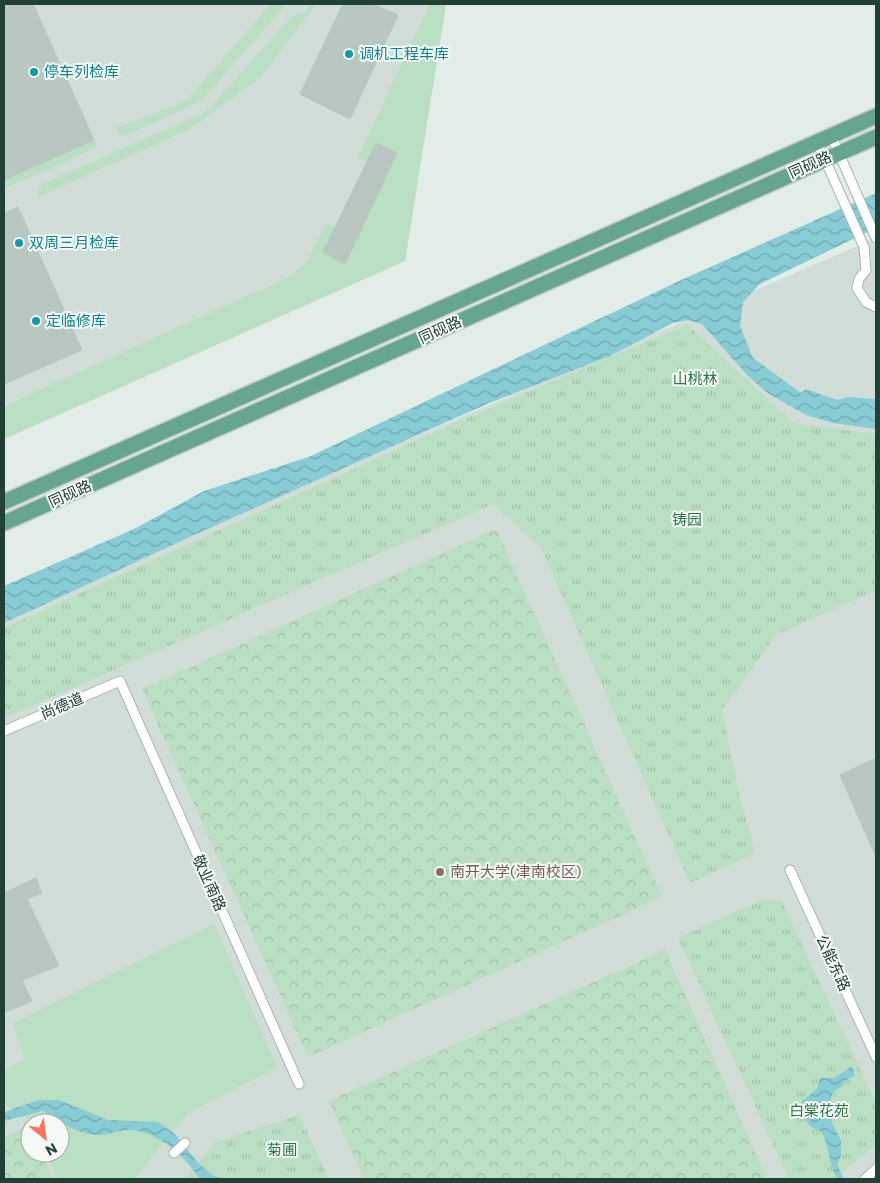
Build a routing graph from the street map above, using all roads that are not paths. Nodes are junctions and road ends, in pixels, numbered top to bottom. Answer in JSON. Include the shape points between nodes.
{"nodes":[{"id":1,"x":876,"y":116,"type":"edge"},
{"id":2,"x":831,"y":136,"type":"junction"},
{"id":3,"x":876,"y":137,"type":"edge"},
{"id":4,"x":817,"y":142,"type":"junction"},
{"id":5,"x":839,"y":153,"type":"junction"},
{"id":6,"x":824,"y":159,"type":"junction"},
{"id":7,"x":876,"y":238,"type":"edge"},
{"id":8,"x":876,"y":264,"type":"edge"},
{"id":9,"x":866,"y":270,"type":"junction"},
{"id":10,"x":876,"y":307,"type":"edge"},
{"id":11,"x":4,"y":502,"type":"edge"},
{"id":12,"x":4,"y":524,"type":"edge"},
{"id":13,"x":120,"y":681,"type":"joint"},
{"id":14,"x":4,"y":731,"type":"edge"},
{"id":15,"x":790,"y":870,"type":"dead end"},
{"id":16,"x":876,"y":1056,"type":"edge"},
{"id":17,"x":299,"y":1084,"type":"dead end"},
{"id":18,"x":185,"y":1143,"type":"dead end"},
{"id":19,"x":174,"y":1153,"type":"dead end"},
{"id":20,"x":876,"y":1169,"type":"edge"},
{"id":21,"x":865,"y":1179,"type":"edge"}],
"edges":[{"from":1,"to":2,"type":"main road","name":"同砚路"},
{"from":2,"to":4,"type":"main road","name":"同砚路"},
{"from":2,"to":5,"type":"street"},
{"from":3,"to":5,"type":"main road","name":"同砚路"},
{"from":4,"to":6,"type":"street"},
{"from":4,"to":11,"type":"main road","name":"同砚路"},
{"from":5,"to":6,"type":"main road","name":"同砚路"},
{"from":5,"to":7,"type":"street"},
{"from":6,"to":9,"type":"street","via":[[864,247]]},
{"from":6,"to":12,"type":"main road","name":"同砚路"},
{"from":8,"to":9,"type":"street"},
{"from":9,"to":10,"type":"street","via":[[857,288],[866,302]]},
{"from":13,"to":14,"type":"street","name":"尚德道"},
{"from":13,"to":17,"type":"street","name":"敬业南路"},
{"from":15,"to":16,"type":"street","name":"公能东路"},
{"from":18,"to":19,"type":"street"},
{"from":20,"to":21,"type":"street"}]}
